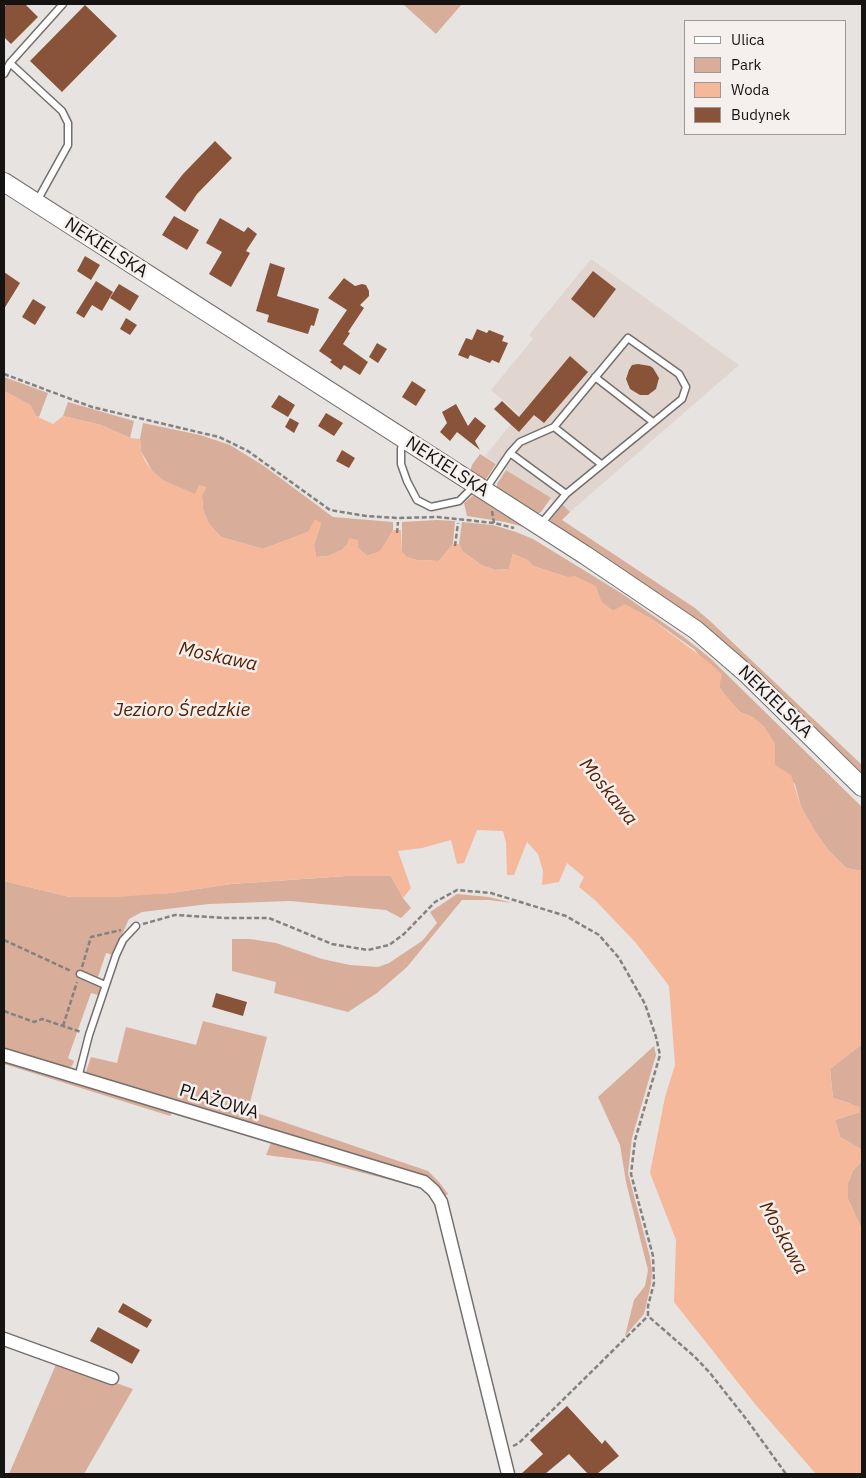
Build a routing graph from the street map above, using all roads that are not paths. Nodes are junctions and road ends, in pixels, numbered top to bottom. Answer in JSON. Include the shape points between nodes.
{"nodes":[{"id":1,"x":63,"y":4,"type":"edge"},
{"id":2,"x":10,"y":62,"type":"junction"},
{"id":3,"x":4,"y":74,"type":"edge"},
{"id":4,"x":4,"y":182,"type":"edge"},
{"id":5,"x":36,"y":202,"type":"junction"},
{"id":6,"x":595,"y":377,"type":"junction"},
{"id":7,"x":654,"y":422,"type":"junction"},
{"id":8,"x":554,"y":427,"type":"junction"},
{"id":9,"x":404,"y":439,"type":"junction"},
{"id":10,"x":510,"y":453,"type":"junction"},
{"id":11,"x":602,"y":464,"type":"junction"},
{"id":12,"x":480,"y":488,"type":"junction"},
{"id":13,"x":566,"y":494,"type":"junction"},
{"id":14,"x":539,"y":526,"type":"junction"},
{"id":15,"x":862,"y":787,"type":"edge"},
{"id":16,"x":136,"y":926,"type":"road end"},
{"id":17,"x":80,"y":974,"type":"road end"},
{"id":18,"x":105,"y":985,"type":"junction"},
{"id":19,"x":4,"y":1055,"type":"edge"},
{"id":20,"x":78,"y":1078,"type":"junction"},
{"id":21,"x":4,"y":1339,"type":"edge"},
{"id":22,"x":112,"y":1378,"type":"dead end"},
{"id":23,"x":508,"y":1474,"type":"edge"}],
"edges":[{"from":1,"to":2,"type":"lane"},
{"from":2,"to":3,"type":"lane"},
{"from":2,"to":5,"type":"lane","via":[[62,111],[68,123],[68,145]]},
{"from":4,"to":5,"type":"street","name":"NEKIELSKA"},
{"from":5,"to":9,"type":"street","name":"NEKIELSKA"},
{"from":6,"to":7,"type":"lane"},
{"from":6,"to":7,"type":"lane","via":[[628,338],[679,374],[686,387],[682,399]]},
{"from":6,"to":8,"type":"lane"},
{"from":7,"to":11,"type":"lane"},
{"from":8,"to":10,"type":"lane","via":[[520,442]]},
{"from":8,"to":11,"type":"lane"},
{"from":9,"to":12,"type":"street","name":"NEKIELSKA"},
{"from":9,"to":12,"type":"lane","via":[[400,464],[417,500],[431,507],[459,502]]},
{"from":10,"to":12,"type":"lane"},
{"from":10,"to":13,"type":"lane"},
{"from":11,"to":13,"type":"lane"},
{"from":12,"to":14,"type":"street","name":"NEKIELSKA"},
{"from":13,"to":14,"type":"lane"},
{"from":14,"to":15,"type":"street","name":"NEKIELSKA","via":[[696,630],[748,675]]},
{"from":16,"to":18,"type":"lane","via":[[123,940]]},
{"from":17,"to":18,"type":"lane"},
{"from":18,"to":20,"type":"lane"},
{"from":19,"to":20,"type":"street","name":"PLAŻOWA"},
{"from":20,"to":23,"type":"street","name":"PLAŻOWA","via":[[424,1182],[434,1191],[441,1202]]},
{"from":21,"to":22,"type":"street"}]}
